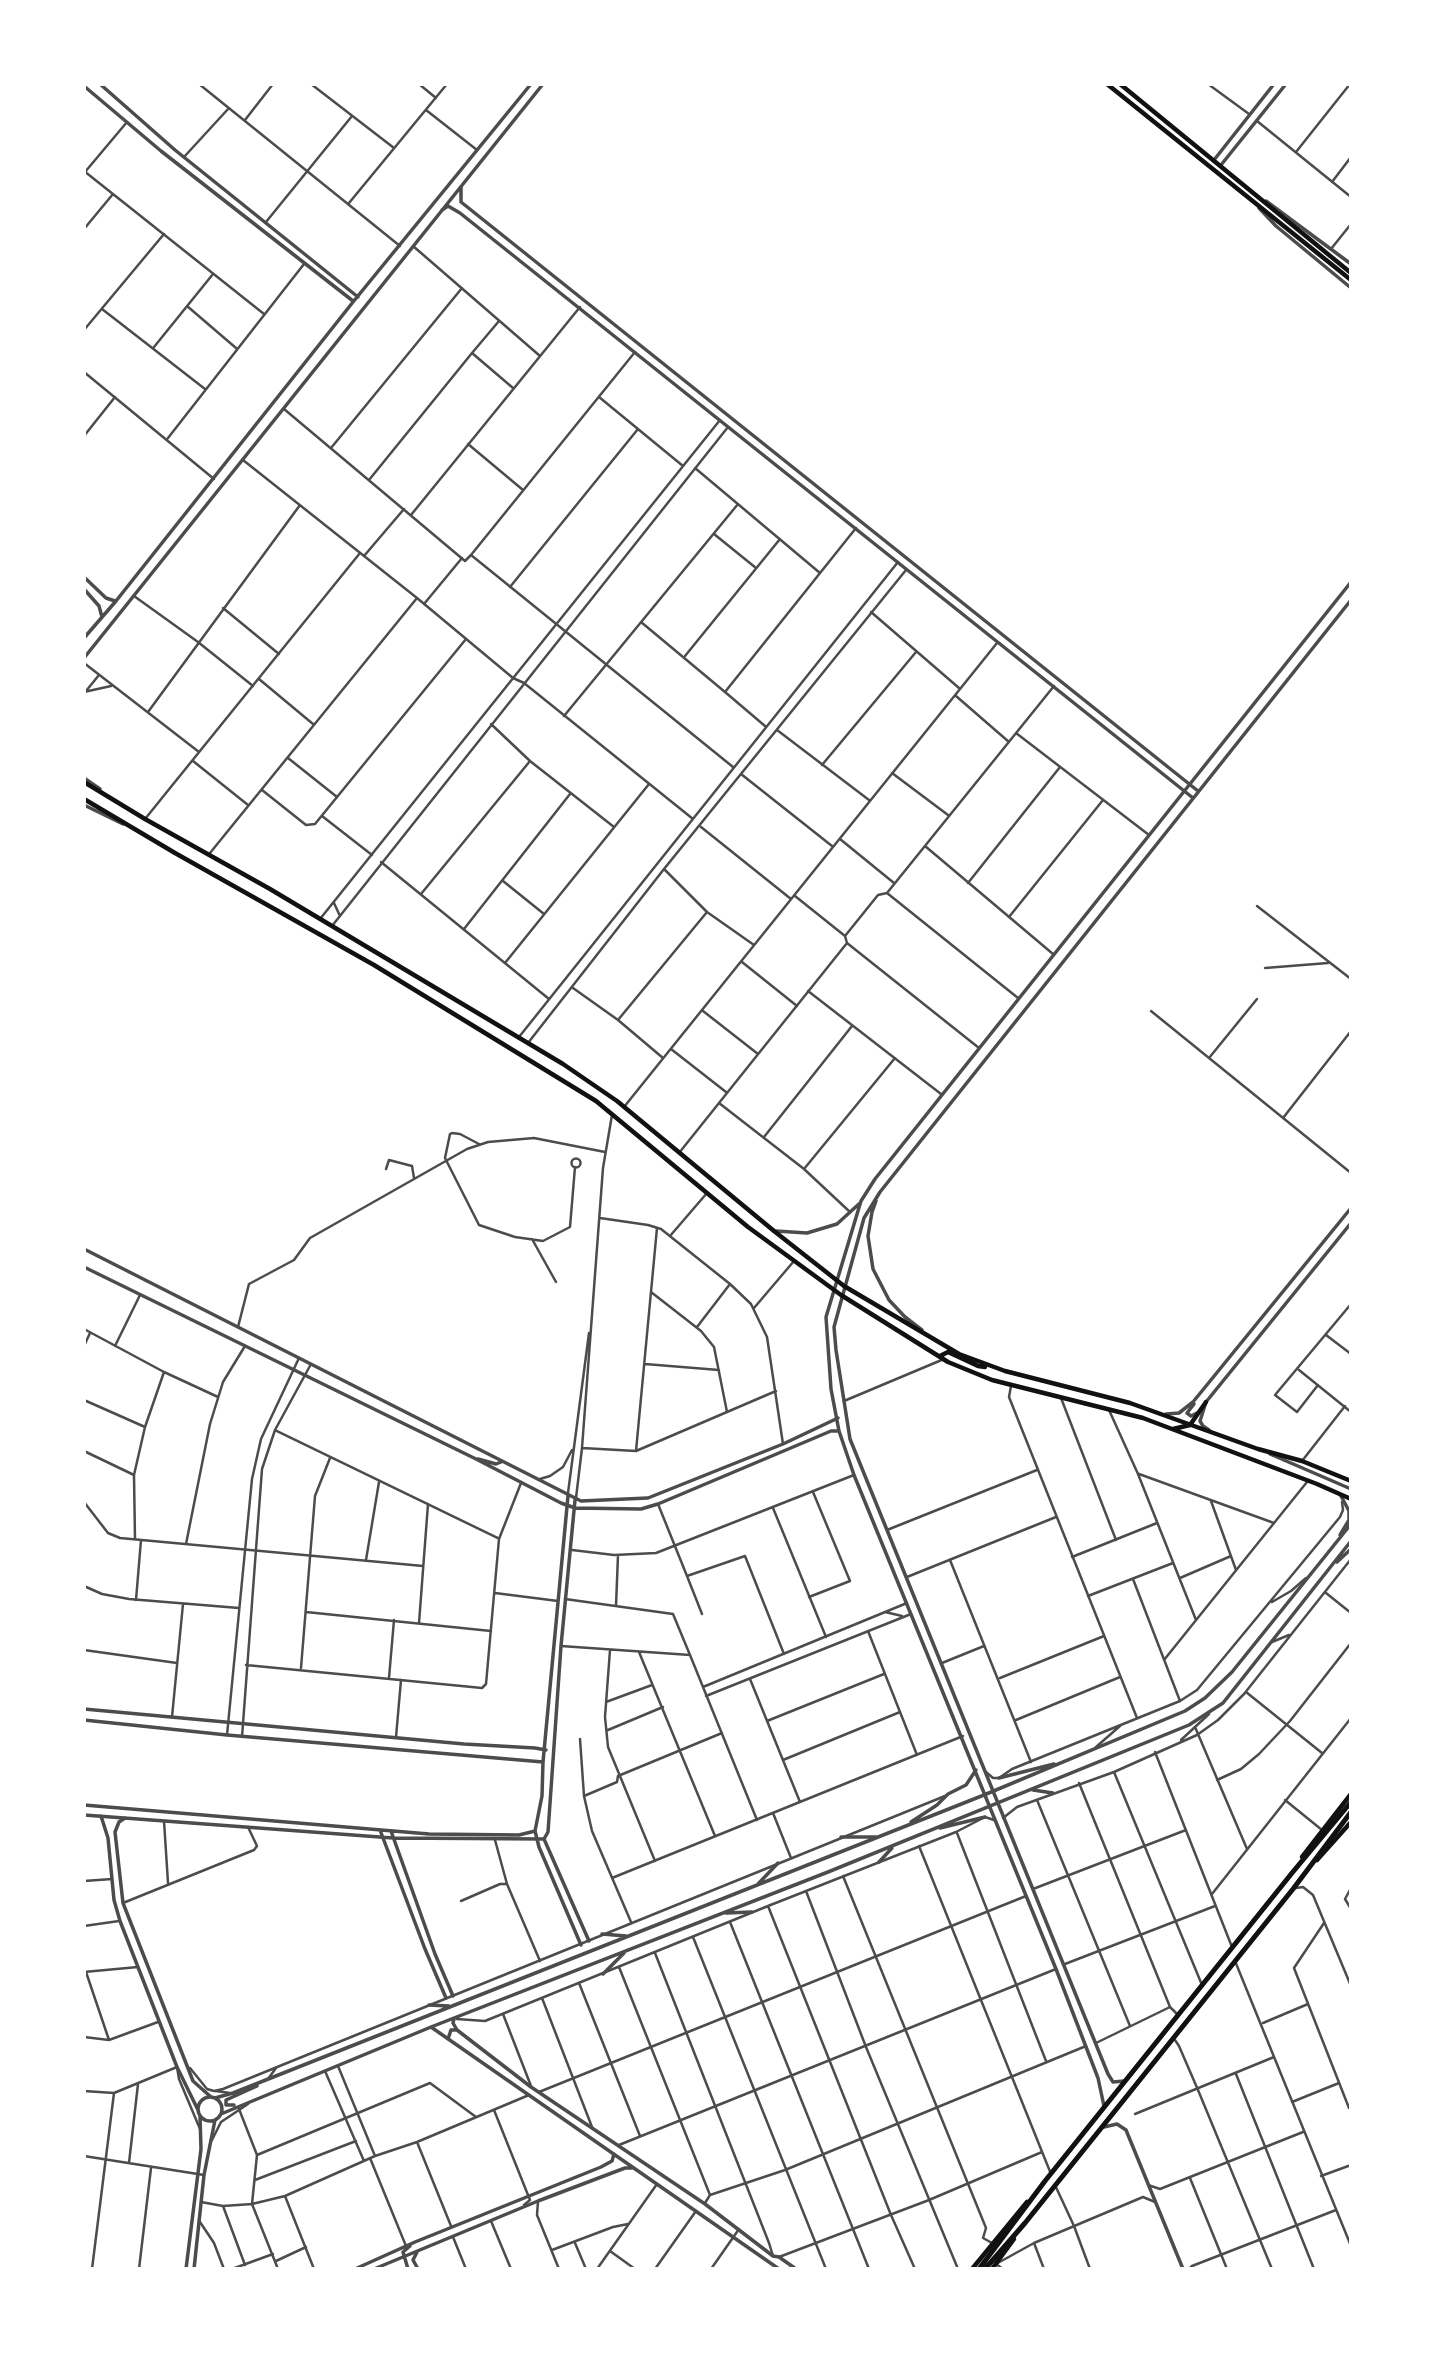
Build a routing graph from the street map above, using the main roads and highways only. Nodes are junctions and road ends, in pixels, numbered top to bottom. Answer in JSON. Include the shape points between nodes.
{"nodes":[{"id":1,"x":1107,"y":84,"type":"edge"},
{"id":2,"x":1120,"y":84,"type":"edge"},
{"id":3,"x":1128,"y":86,"type":"edge"},
{"id":4,"x":1314,"y":247,"type":"junction"},
{"id":5,"x":1351,"y":274,"type":"edge"},
{"id":6,"x":1351,"y":280,"type":"edge"},
{"id":7,"x":84,"y":780,"type":"edge"},
{"id":8,"x":84,"y":799,"type":"edge"},
{"id":9,"x":942,"y":1357,"type":"junction"},
{"id":10,"x":996,"y":1368,"type":"junction"},
{"id":11,"x":1206,"y":1402,"type":"road end"},
{"id":12,"x":1190,"y":1425,"type":"junction"},
{"id":13,"x":1168,"y":1428,"type":"junction"},
{"id":14,"x":1351,"y":1482,"type":"edge"},
{"id":15,"x":1351,"y":1499,"type":"edge"},
{"id":16,"x":1351,"y":1794,"type":"edge"},
{"id":17,"x":1351,"y":1802,"type":"edge"},
{"id":18,"x":1351,"y":1812,"type":"edge"},
{"id":19,"x":1351,"y":1822,"type":"edge"},
{"id":20,"x":1307,"y":1871,"type":"junction"},
{"id":21,"x":1292,"y":1873,"type":"junction"},
{"id":22,"x":1045,"y":2181,"type":"junction"},
{"id":23,"x":1025,"y":2223,"type":"junction"},
{"id":24,"x":973,"y":2268,"type":"edge"},
{"id":25,"x":985,"y":2269,"type":"edge"},
{"id":26,"x":992,"y":2269,"type":"edge"}],
"edges":[{"from":1,"to":4,"type":"main road"},
{"from":2,"to":3,"type":"main road"},
{"from":3,"to":4,"type":"main road"},
{"from":4,"to":5,"type":"main road"},
{"from":4,"to":6,"type":"main road"},
{"from":7,"to":10,"type":"main road","via":[[519,1037],[624,1107],[844,1286],[959,1353]]},
{"from":8,"to":9,"type":"main road","via":[[374,965],[596,1101],[841,1296]]},
{"from":9,"to":10,"type":"main road","via":[[948,1352],[978,1367]]},
{"from":9,"to":13,"type":"main road","via":[[1010,1386]]},
{"from":10,"to":12,"type":"main road","via":[[1130,1403]]},
{"from":11,"to":12,"type":"main road"},
{"from":12,"to":13,"type":"main road"},
{"from":12,"to":14,"type":"main road"},
{"from":13,"to":15,"type":"main road"},
{"from":16,"to":21,"type":"main road"},
{"from":17,"to":21,"type":"highway"},
{"from":18,"to":20,"type":"highway"},
{"from":19,"to":20,"type":"main road"},
{"from":20,"to":23,"type":"highway"},
{"from":21,"to":22,"type":"highway"},
{"from":22,"to":24,"type":"highway"},
{"from":22,"to":24,"type":"main road"},
{"from":23,"to":25,"type":"highway"},
{"from":23,"to":26,"type":"main road"}]}
